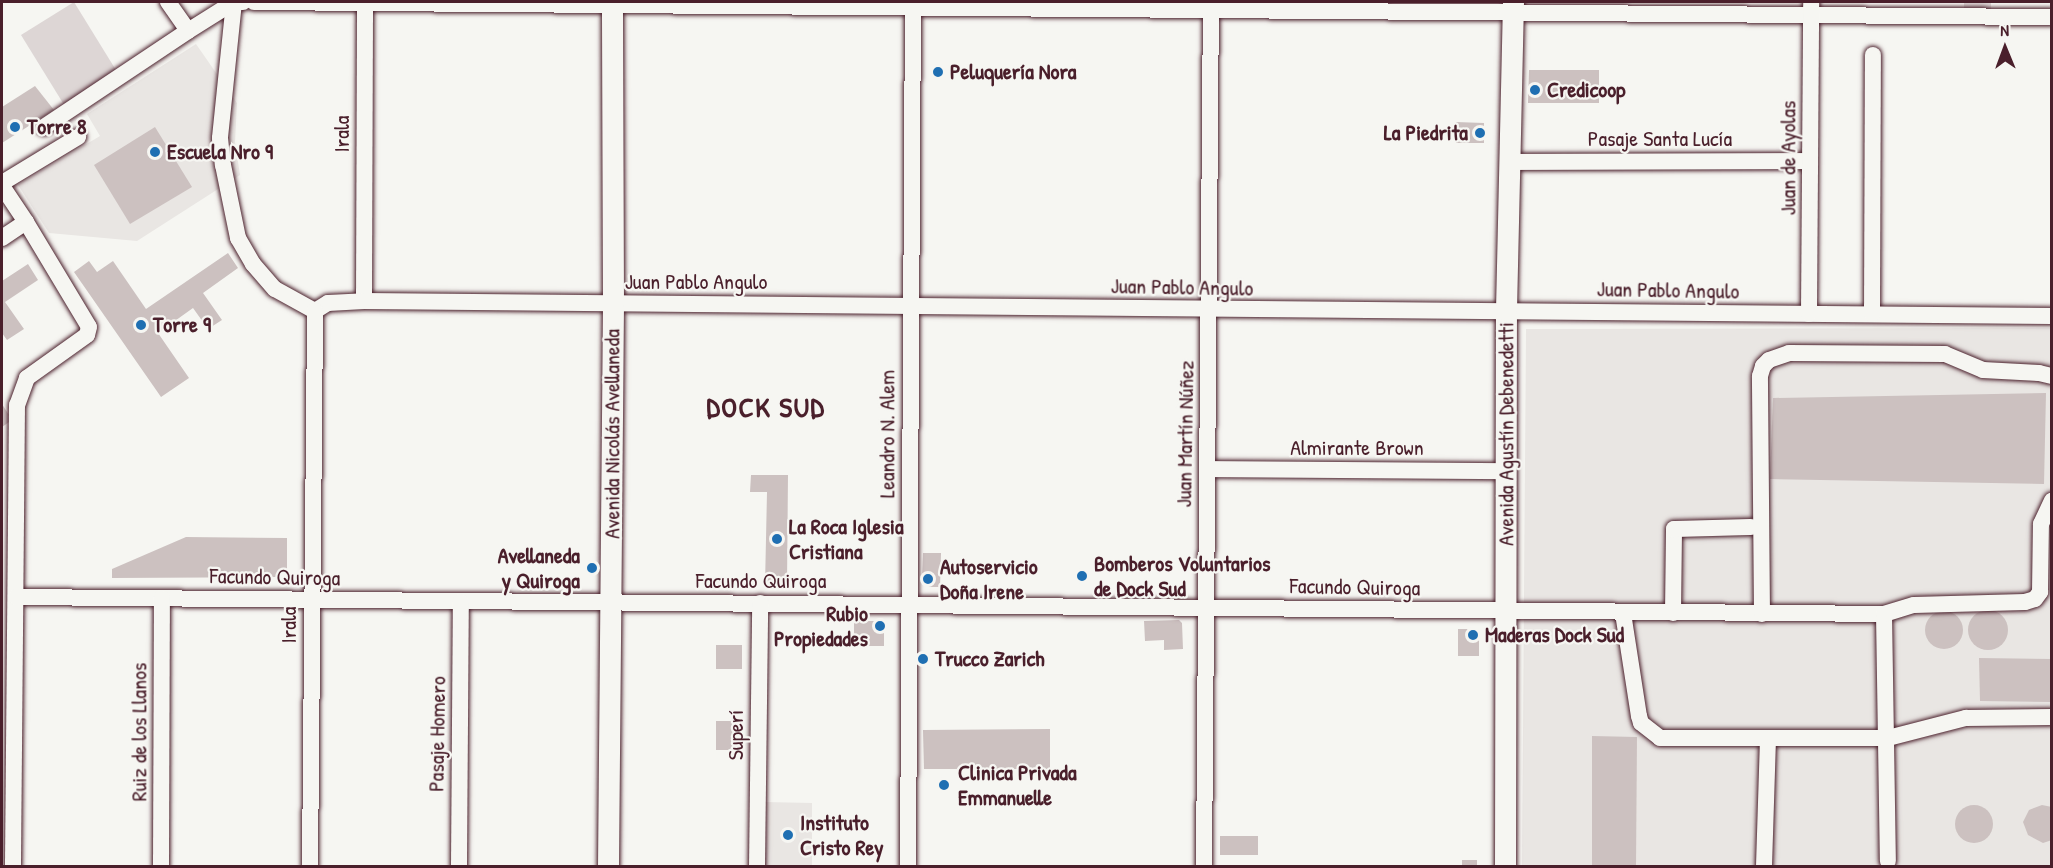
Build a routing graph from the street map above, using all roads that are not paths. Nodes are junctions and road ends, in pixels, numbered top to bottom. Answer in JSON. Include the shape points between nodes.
{"nodes":[{"id":1,"x":168,"y":2,"type":"edge"},
{"id":2,"x":234,"y":2,"type":"edge"},
{"id":3,"x":245,"y":2,"type":"edge"},
{"id":4,"x":254,"y":2,"type":"edge"},
{"id":5,"x":324,"y":2,"type":"edge"},
{"id":6,"x":365,"y":3,"type":"junction"},
{"id":7,"x":612,"y":4,"type":"edge"},
{"id":8,"x":913,"y":5,"type":"edge"},
{"id":9,"x":1211,"y":6,"type":"edge"},
{"id":10,"x":1513,"y":6,"type":"edge"},
{"id":11,"x":1811,"y":7,"type":"edge"},
{"id":12,"x":1964,"y":8,"type":"edge"},
{"id":13,"x":2052,"y":16,"type":"edge"},
{"id":14,"x":188,"y":30,"type":"junction"},
{"id":15,"x":1873,"y":55,"type":"dead end"},
{"id":16,"x":44,"y":127,"type":"dead end"},
{"id":17,"x":78,"y":137,"type":"dead end"},
{"id":18,"x":1810,"y":161,"type":"junction"},
{"id":19,"x":1509,"y":162,"type":"junction"},
{"id":20,"x":2,"y":184,"type":"edge"},
{"id":21,"x":26,"y":222,"type":"junction"},
{"id":22,"x":2,"y":238,"type":"edge"},
{"id":23,"x":364,"y":301,"type":"junction"},
{"id":24,"x":613,"y":304,"type":"junction"},
{"id":25,"x":911,"y":305,"type":"junction"},
{"id":26,"x":1209,"y":310,"type":"junction"},
{"id":27,"x":1506,"y":310,"type":"junction"},
{"id":28,"x":315,"y":311,"type":"junction"},
{"id":29,"x":1809,"y":314,"type":"junction"},
{"id":30,"x":1872,"y":314,"type":"junction"},
{"id":31,"x":2052,"y":315,"type":"edge"},
{"id":32,"x":2052,"y":376,"type":"edge"},
{"id":33,"x":1207,"y":469,"type":"junction"},
{"id":34,"x":1506,"y":471,"type":"junction"},
{"id":35,"x":2052,"y":500,"type":"edge"},
{"id":36,"x":1750,"y":528,"type":"dead end"},
{"id":37,"x":16,"y":597,"type":"junction"},
{"id":38,"x":162,"y":598,"type":"junction"},
{"id":39,"x":311,"y":600,"type":"junction"},
{"id":40,"x":461,"y":602,"type":"junction"},
{"id":41,"x":611,"y":603,"type":"junction"},
{"id":42,"x":760,"y":603,"type":"junction"},
{"id":43,"x":909,"y":604,"type":"junction"},
{"id":44,"x":1206,"y":607,"type":"junction"},
{"id":45,"x":1506,"y":611,"type":"junction"},
{"id":46,"x":1623,"y":613,"type":"junction"},
{"id":47,"x":1673,"y":613,"type":"junction"},
{"id":48,"x":1762,"y":614,"type":"junction"},
{"id":49,"x":1884,"y":614,"type":"junction"},
{"id":50,"x":2052,"y":717,"type":"edge"},
{"id":51,"x":1888,"y":738,"type":"junction"},
{"id":52,"x":1768,"y":739,"type":"junction"},
{"id":53,"x":1888,"y":861,"type":"dead end"},
{"id":54,"x":13,"y":867,"type":"edge"},
{"id":55,"x":161,"y":867,"type":"edge"},
{"id":56,"x":310,"y":867,"type":"edge"},
{"id":57,"x":459,"y":867,"type":"edge"},
{"id":58,"x":608,"y":867,"type":"edge"},
{"id":59,"x":758,"y":867,"type":"edge"},
{"id":60,"x":908,"y":867,"type":"edge"},
{"id":61,"x":1204,"y":867,"type":"edge"},
{"id":62,"x":1505,"y":867,"type":"edge"},
{"id":63,"x":1764,"y":867,"type":"edge"}],
"edges":[{"from":1,"to":14,"type":"street"},
{"from":2,"to":3,"type":"street"},
{"from":2,"to":14,"type":"street"},
{"from":2,"to":28,"type":"street","via":[[220,138],[238,238],[253,264],[275,289]]},
{"from":4,"to":5,"type":"street"},
{"from":5,"to":6,"type":"street"},
{"from":6,"to":7,"type":"street"},
{"from":6,"to":23,"type":"street","name":"Irala"},
{"from":7,"to":8,"type":"street"},
{"from":7,"to":24,"type":"main road","name":"Avenida Nicolás Avellaneda"},
{"from":8,"to":9,"type":"street"},
{"from":8,"to":25,"type":"street","name":"Leandro N. Alem"},
{"from":9,"to":10,"type":"street"},
{"from":9,"to":26,"type":"street","name":"Juan Martín Núñez"},
{"from":10,"to":11,"type":"street"},
{"from":10,"to":19,"type":"main road","name":"Avenida Agustín Debenedetti"},
{"from":11,"to":12,"type":"street"},
{"from":11,"to":18,"type":"street","name":"Juan de Ayolas"},
{"from":12,"to":13,"type":"street"},
{"from":14,"to":16,"type":"street"},
{"from":15,"to":30,"type":"street"},
{"from":17,"to":20,"type":"street"},
{"from":18,"to":19,"type":"street","name":"Pasaje Santa Lucía"},
{"from":18,"to":29,"type":"street","name":"Juan de Ayolas"},
{"from":19,"to":27,"type":"main road","name":"Avenida Agustín Debenedetti"},
{"from":20,"to":21,"type":"street"},
{"from":21,"to":22,"type":"street"},
{"from":21,"to":37,"type":"street","via":[[89,327],[87,335],[27,378],[17,405]]},
{"from":23,"to":24,"type":"street","name":"Juan Pablo Angulo"},
{"from":23,"to":28,"type":"street","name":"Juan Pablo Angulo","via":[[328,303]]},
{"from":24,"to":25,"type":"street","name":"Juan Pablo Angulo"},
{"from":24,"to":41,"type":"main road","name":"Avenida Nicolás Avellaneda"},
{"from":25,"to":26,"type":"street","name":"Juan Pablo Angulo"},
{"from":25,"to":43,"type":"street","name":"Leandro N. Alem"},
{"from":26,"to":27,"type":"street","name":"Juan Pablo Angulo"},
{"from":26,"to":33,"type":"street","name":"Juan Martín Núñez"},
{"from":27,"to":29,"type":"street","name":"Juan Pablo Angulo"},
{"from":27,"to":34,"type":"main road","name":"Avenida Agustín Debenedetti"},
{"from":28,"to":39,"type":"street","name":"Irala"},
{"from":29,"to":30,"type":"street","name":"Juan Pablo Angulo"},
{"from":30,"to":31,"type":"street","name":"Juan Pablo Angulo"},
{"from":32,"to":48,"type":"street","via":[[1983,370],[1946,354],[1789,353],[1769,360],[1760,376]]},
{"from":33,"to":34,"type":"street","name":"Almirante Brown"},
{"from":33,"to":44,"type":"street","name":"Juan Martín Núñez"},
{"from":34,"to":45,"type":"main road","name":"Avenida Agustín Debenedetti"},
{"from":35,"to":49,"type":"street","name":"Facundo Quiroga","via":[[2041,524],[2040,592],[2035,598],[2025,602],[1914,605]]},
{"from":36,"to":47,"type":"street","via":[[1674,529]]},
{"from":37,"to":38,"type":"street","name":"Facundo Quiroga"},
{"from":37,"to":54,"type":"street"},
{"from":38,"to":39,"type":"street","name":"Facundo Quiroga"},
{"from":38,"to":55,"type":"street","name":"Ruiz de los Llanos"},
{"from":39,"to":40,"type":"street","name":"Facundo Quiroga"},
{"from":39,"to":56,"type":"street","name":"Irala"},
{"from":40,"to":41,"type":"street","name":"Facundo Quiroga"},
{"from":40,"to":57,"type":"street","name":"Pasaje Homero"},
{"from":41,"to":42,"type":"street","name":"Facundo Quiroga"},
{"from":41,"to":58,"type":"main road","name":"Avenida Nicolás Avellaneda"},
{"from":42,"to":43,"type":"street","name":"Facundo Quiroga"},
{"from":42,"to":59,"type":"street","name":"Superí"},
{"from":43,"to":44,"type":"street","name":"Facundo Quiroga"},
{"from":43,"to":60,"type":"street","name":"Leandro N. Alem"},
{"from":44,"to":45,"type":"street","name":"Facundo Quiroga"},
{"from":44,"to":61,"type":"street","name":"Juan Martín Núñez"},
{"from":45,"to":46,"type":"street","name":"Facundo Quiroga"},
{"from":45,"to":62,"type":"main road","name":"Avenida Agustín Debenedetti"},
{"from":46,"to":47,"type":"street","name":"Facundo Quiroga"},
{"from":46,"to":52,"type":"street","via":[[1639,716],[1651,733],[1660,738]]},
{"from":47,"to":48,"type":"street","name":"Facundo Quiroga"},
{"from":48,"to":49,"type":"street","name":"Facundo Quiroga"},
{"from":49,"to":51,"type":"street"},
{"from":50,"to":51,"type":"street","via":[[1966,718]]},
{"from":51,"to":52,"type":"street"},
{"from":51,"to":53,"type":"street"},
{"from":52,"to":63,"type":"street"}]}
